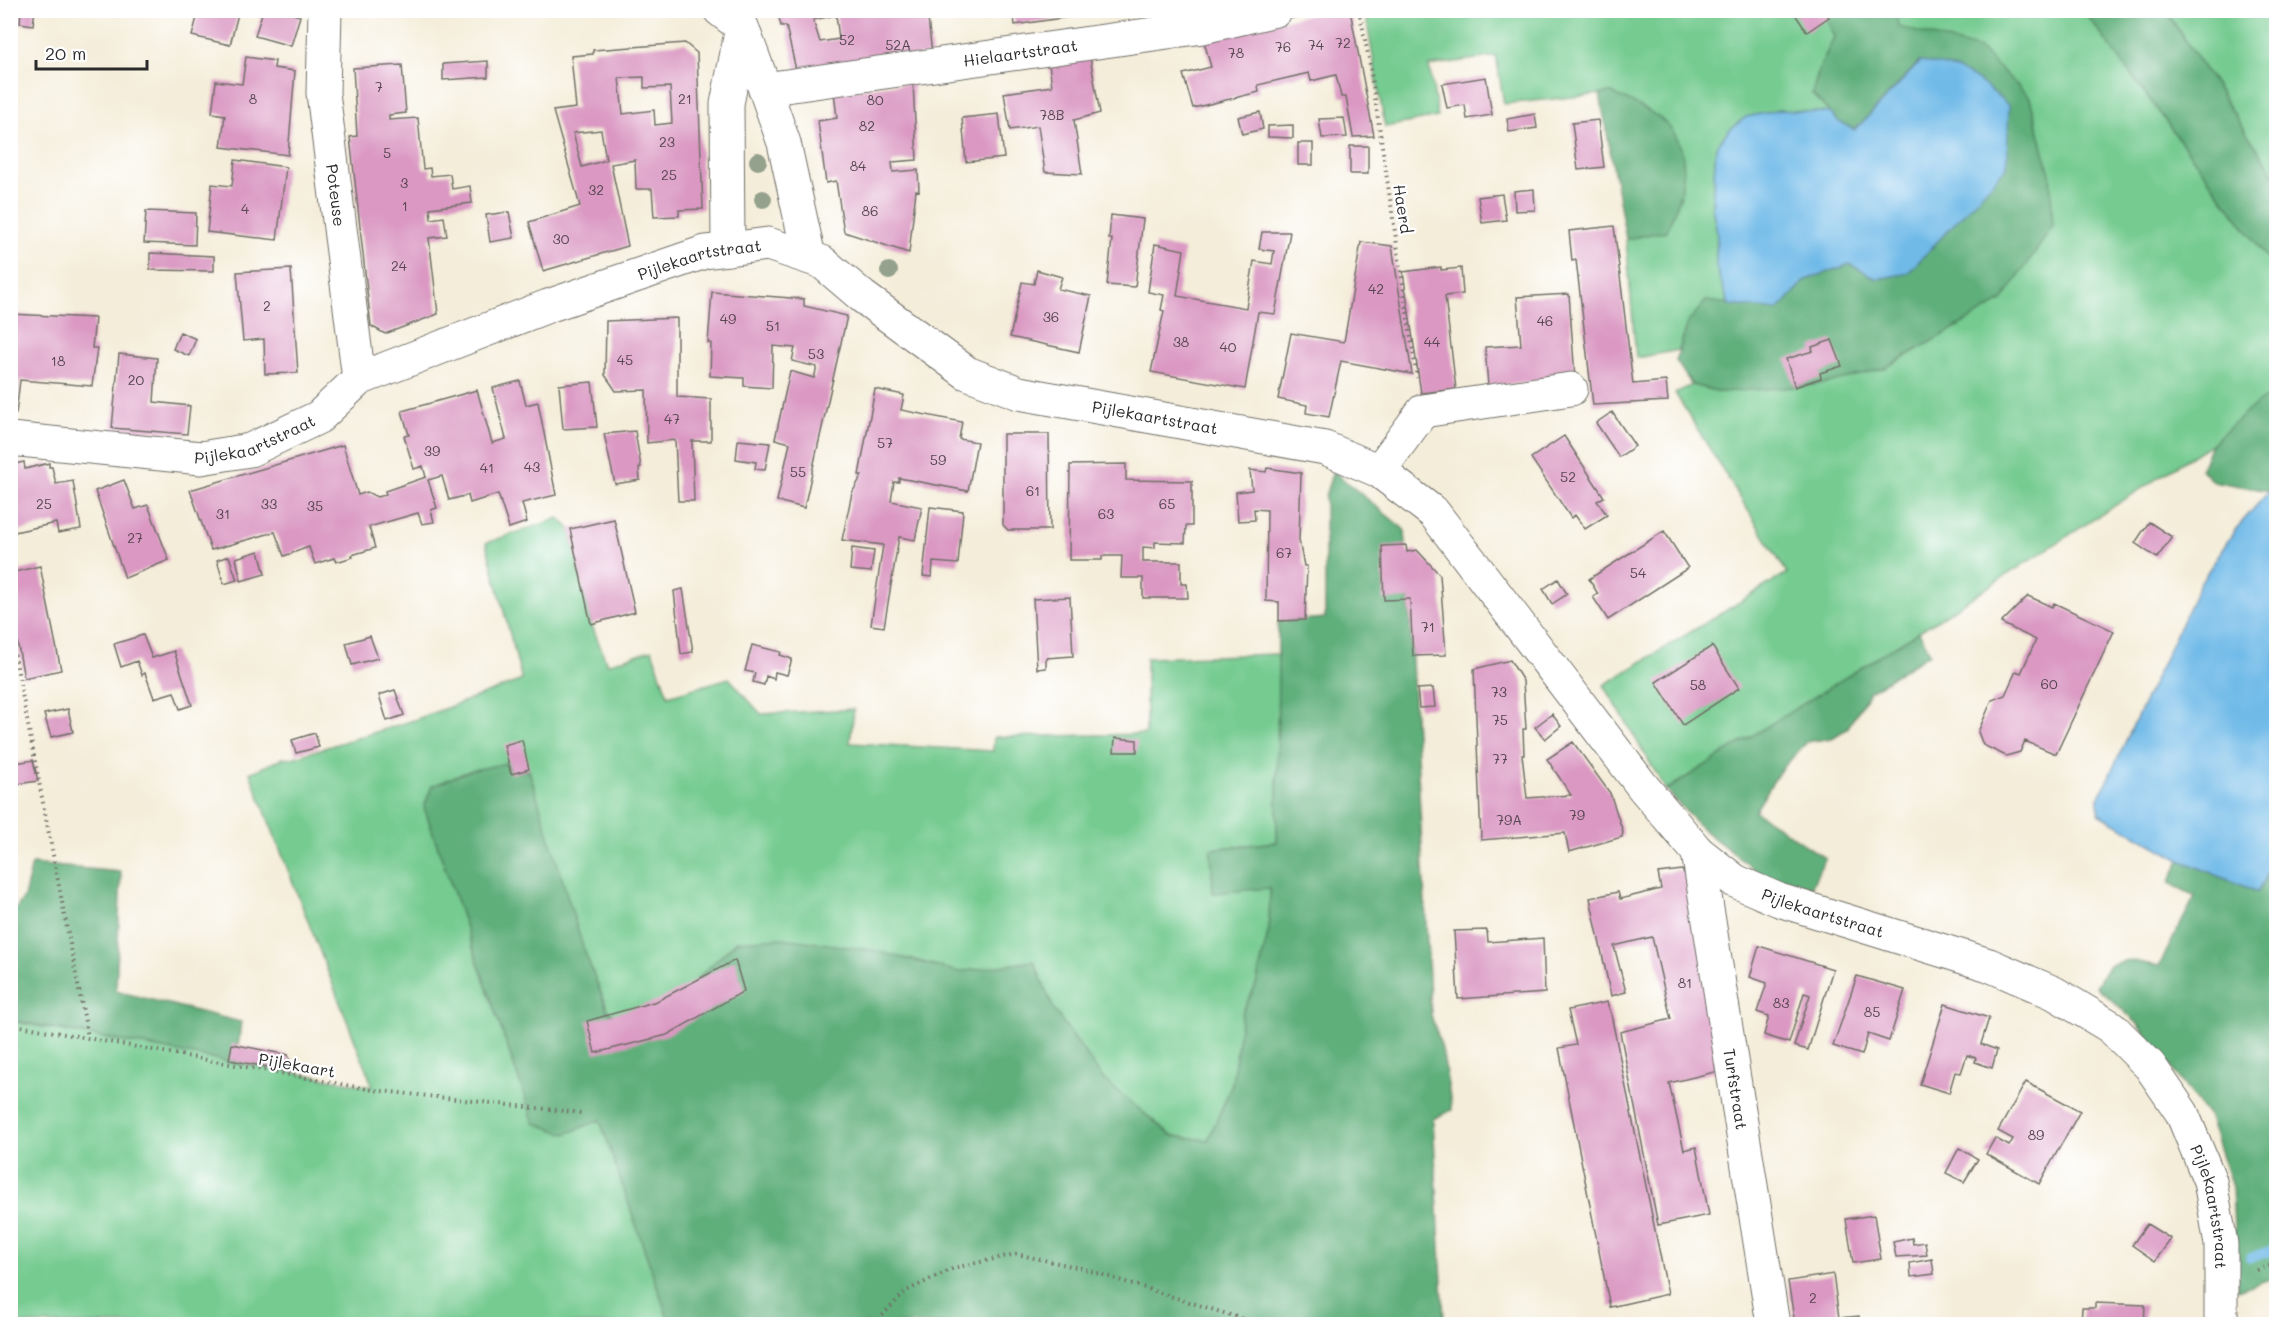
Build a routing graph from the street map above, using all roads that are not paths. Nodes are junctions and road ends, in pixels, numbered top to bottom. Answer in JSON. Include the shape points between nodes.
{"nodes":[{"id":1,"x":325,"y":10,"type":"edge"},
{"id":2,"x":1276,"y":10,"type":"edge"},
{"id":3,"x":735,"y":16,"type":"edge"},
{"id":4,"x":765,"y":89,"type":"junction"},
{"id":5,"x":728,"y":249,"type":"junction"},
{"id":6,"x":810,"y":258,"type":"junction"},
{"id":7,"x":359,"y":379,"type":"junction"},
{"id":8,"x":1571,"y":389,"type":"dead end"},
{"id":9,"x":10,"y":439,"type":"edge"},
{"id":10,"x":1379,"y":471,"type":"junction"},
{"id":11,"x":1698,"y":852,"type":"junction"},
{"id":12,"x":1773,"y":1324,"type":"edge"},
{"id":13,"x":2221,"y":1324,"type":"edge"}],
"edges":[{"from":1,"to":7,"type":"street","name":"Poteuse","via":[[323,93]]},
{"from":2,"to":4,"type":"street","name":"Hielaartstraat","via":[[1203,27]]},
{"from":3,"to":4,"type":"street"},
{"from":3,"to":5,"type":"street","via":[[727,104]]},
{"from":4,"to":6,"type":"street","via":[[784,143]]},
{"from":5,"to":6,"type":"street","name":"Pijlekaartstraat","via":[[768,244]]},
{"from":5,"to":7,"type":"street","name":"Pijlekaartstraat","via":[[705,252],[548,306]]},
{"from":6,"to":10,"type":"street","name":"Pijlekaartstraat","via":[[822,262],[967,373],[1009,390],[1325,448]]},
{"from":7,"to":9,"type":"street","name":"Pijlekaartstraat","via":[[319,417],[250,450],[201,458]]},
{"from":8,"to":10,"type":"street","via":[[1423,411]]},
{"from":10,"to":11,"type":"street","name":"Pijlekaartstraat","via":[[1434,513],[1643,787]]},
{"from":11,"to":12,"type":"street","name":"Turfstraat"},
{"from":11,"to":13,"type":"street","name":"Pijlekaartstraat","via":[[1735,881],[1779,900],[1989,965],[2054,993],[2111,1027],[2150,1066],[2182,1113],[2210,1181],[2221,1244]]}]}
